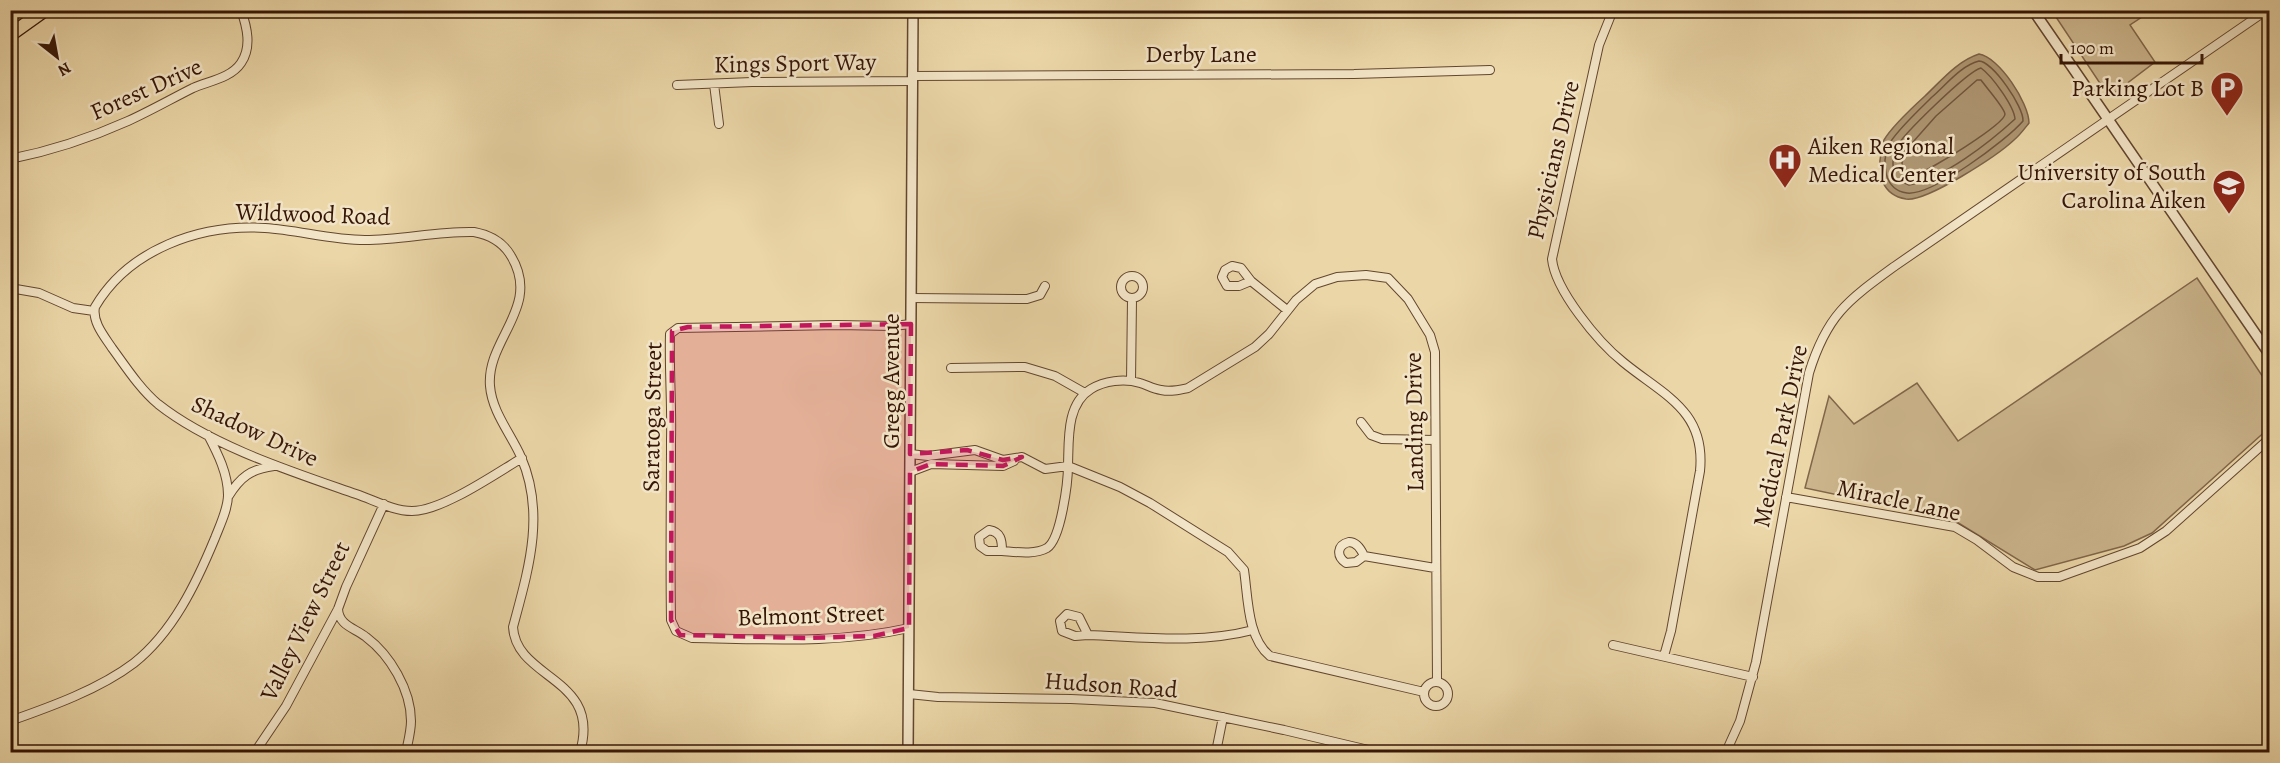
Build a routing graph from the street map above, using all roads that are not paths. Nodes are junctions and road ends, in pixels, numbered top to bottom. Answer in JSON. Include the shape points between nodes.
{"nodes":[{"id":1,"x":16,"y":10,"type":"edge"},
{"id":2,"x":45,"y":10,"type":"edge"},
{"id":3,"x":241,"y":10,"type":"edge"},
{"id":4,"x":913,"y":10,"type":"edge"},
{"id":5,"x":1613,"y":10,"type":"edge"},
{"id":6,"x":2033,"y":10,"type":"edge"},
{"id":7,"x":2267,"y":10,"type":"edge"},
{"id":8,"x":10,"y":15,"type":"edge"},
{"id":9,"x":12,"y":30,"type":"edge"},
{"id":10,"x":1490,"y":70,"type":"dead end"},
{"id":11,"x":912,"y":78,"type":"junction"},
{"id":12,"x":714,"y":84,"type":"junction"},
{"id":13,"x":677,"y":85,"type":"dead end"},
{"id":14,"x":2108,"y":120,"type":"junction"},
{"id":15,"x":719,"y":124,"type":"dead end"},
{"id":16,"x":10,"y":159,"type":"edge"},
{"id":17,"x":1251,"y":281,"type":"dead end"},
{"id":18,"x":1045,"y":286,"type":"dead end"},
{"id":19,"x":10,"y":288,"type":"edge"},
{"id":20,"x":911,"y":298,"type":"junction"},
{"id":21,"x":1131,"y":299,"type":"dead end"},
{"id":22,"x":1287,"y":310,"type":"junction"},
{"id":23,"x":94,"y":311,"type":"junction"},
{"id":24,"x":911,"y":324,"type":"junction"},
{"id":25,"x":2270,"y":355,"type":"edge"},
{"id":26,"x":951,"y":368,"type":"dead end"},
{"id":27,"x":1131,"y":381,"type":"junction"},
{"id":28,"x":1085,"y":393,"type":"junction"},
{"id":29,"x":1361,"y":422,"type":"dead end"},
{"id":30,"x":208,"y":434,"type":"junction"},
{"id":31,"x":2270,"y":438,"type":"edge"},
{"id":32,"x":1435,"y":440,"type":"junction"},
{"id":33,"x":910,"y":453,"type":"junction"},
{"id":34,"x":1022,"y":457,"type":"junction"},
{"id":35,"x":522,"y":458,"type":"junction"},
{"id":36,"x":276,"y":466,"type":"junction"},
{"id":37,"x":1068,"y":466,"type":"junction"},
{"id":38,"x":910,"y":472,"type":"junction"},
{"id":39,"x":228,"y":496,"type":"junction"},
{"id":40,"x":1786,"y":497,"type":"junction"},
{"id":41,"x":384,"y":504,"type":"junction"},
{"id":42,"x":1002,"y":551,"type":"dead end"},
{"id":43,"x":1364,"y":556,"type":"dead end"},
{"id":44,"x":1435,"y":568,"type":"junction"},
{"id":45,"x":338,"y":609,"type":"junction"},
{"id":46,"x":909,"y":628,"type":"junction"},
{"id":47,"x":1253,"y":630,"type":"junction"},
{"id":48,"x":1088,"y":635,"type":"dead end"},
{"id":49,"x":714,"y":638,"type":"joint"},
{"id":50,"x":1613,"y":645,"type":"dead end"},
{"id":51,"x":1664,"y":656,"type":"junction"},
{"id":52,"x":1753,"y":677,"type":"junction"},
{"id":53,"x":1437,"y":681,"type":"junction"},
{"id":54,"x":1424,"y":692,"type":"junction"},
{"id":55,"x":909,"y":694,"type":"junction"},
{"id":56,"x":1223,"y":717,"type":"junction"},
{"id":57,"x":10,"y":721,"type":"edge"},
{"id":58,"x":10,"y":747,"type":"edge"},
{"id":59,"x":16,"y":753,"type":"edge"},
{"id":60,"x":255,"y":753,"type":"edge"},
{"id":61,"x":406,"y":753,"type":"edge"},
{"id":62,"x":580,"y":753,"type":"edge"},
{"id":63,"x":908,"y":753,"type":"edge"},
{"id":64,"x":1216,"y":753,"type":"edge"},
{"id":65,"x":1377,"y":753,"type":"edge"},
{"id":66,"x":1726,"y":753,"type":"edge"}],
"edges":[{"from":1,"to":8,"type":"main road"},
{"from":2,"to":9,"type":"main road"},
{"from":3,"to":16,"type":"street","name":"Forest Drive","via":[[248,47],[240,65],[230,73],[101,132],[53,150]]},
{"from":4,"to":11,"type":"street","name":"Gregg Avenue"},
{"from":5,"to":51,"type":"street","name":"Physicians Drive","via":[[1599,45],[1552,259],[1559,284],[1599,338],[1622,361],[1663,390],[1697,433],[1700,471]]},
{"from":6,"to":14,"type":"street"},
{"from":7,"to":14,"type":"street","name":"Medical Park Drive"},
{"from":10,"to":11,"type":"street","name":"Derby Lane"},
{"from":11,"to":12,"type":"street","name":"Kings Sport Way"},
{"from":11,"to":20,"type":"street","name":"Gregg Avenue"},
{"from":12,"to":13,"type":"street","name":"Kings Sport Way"},
{"from":12,"to":15,"type":"street"},
{"from":14,"to":25,"type":"street"},
{"from":14,"to":40,"type":"street","name":"Medical Park Drive","via":[[1855,295],[1836,314],[1821,337],[1809,373]]},
{"from":17,"to":22,"type":"street"},
{"from":18,"to":20,"type":"street","via":[[1040,295],[1027,299]]},
{"from":19,"to":23,"type":"street"},
{"from":20,"to":24,"type":"street","name":"Gregg Avenue"},
{"from":21,"to":27,"type":"street"},
{"from":22,"to":27,"type":"street","name":"Landing Drive","via":[[1255,346],[1188,388],[1160,390]]},
{"from":22,"to":32,"type":"street","name":"Landing Drive","via":[[1315,284],[1337,277],[1375,275],[1396,284],[1433,343]]},
{"from":23,"to":30,"type":"street","name":"Shadow Drive","via":[[110,344],[145,392]]},
{"from":23,"to":35,"type":"street","name":"Wildwood Road","via":[[99,300],[134,262],[169,244],[209,232],[267,228],[363,240],[469,232],[489,236],[511,255],[521,287],[489,382],[495,406]]},
{"from":24,"to":33,"type":"street","name":"Gregg Avenue"},
{"from":24,"to":49,"type":"street","name":"Saratoga Street","via":[[688,327],[672,331],[671,620],[680,635]]},
{"from":26,"to":28,"type":"street","via":[[1025,367],[1054,376]]},
{"from":27,"to":28,"type":"street","name":"Landing Drive","via":[[1107,383]]},
{"from":28,"to":37,"type":"street","via":[[1068,430]]},
{"from":29,"to":32,"type":"street","via":[[1371,435],[1382,439]]},
{"from":30,"to":36,"type":"street","name":"Shadow Drive"},
{"from":30,"to":39,"type":"street","via":[[223,467]]},
{"from":31,"to":40,"type":"street","name":"Miracle Lane","via":[[2166,531],[2140,548],[2059,576],[2038,577],[2013,567],[1955,527]]},
{"from":32,"to":44,"type":"street","name":"Landing Drive"},
{"from":33,"to":34,"type":"street","name":"Landing Drive","via":[[928,456],[967,450],[1003,460]]},
{"from":33,"to":38,"type":"street","name":"Gregg Avenue"},
{"from":34,"to":37,"type":"street","name":"Landing Drive","via":[[1045,469]]},
{"from":34,"to":38,"type":"street","via":[[1003,466],[931,464]]},
{"from":35,"to":41,"type":"street","name":"Shadow Drive","via":[[427,509],[400,510]]},
{"from":35,"to":62,"type":"street","name":"Wildwood Road","via":[[532,492],[534,537],[514,633],[522,650],[567,689],[577,704],[584,720]]},
{"from":36,"to":39,"type":"street","via":[[247,474]]},
{"from":36,"to":41,"type":"street","name":"Shadow Drive"},
{"from":37,"to":42,"type":"street","via":[[1054,541],[1041,550]]},
{"from":37,"to":47,"type":"street","name":"Landing Drive","via":[[1135,494],[1234,557],[1244,570]]},
{"from":38,"to":46,"type":"street","name":"Gregg Avenue"},
{"from":39,"to":57,"type":"street","via":[[218,531],[193,586],[178,614],[150,650],[108,680]]},
{"from":40,"to":52,"type":"street","name":"Medical Park Drive"},
{"from":41,"to":45,"type":"street","name":"Valley View Street"},
{"from":43,"to":44,"type":"street"},
{"from":44,"to":53,"type":"street","name":"Landing Drive"},
{"from":45,"to":60,"type":"street","name":"Valley View Street","via":[[286,706]]},
{"from":45,"to":61,"type":"street","via":[[343,623],[379,648],[401,683],[411,719]]},
{"from":46,"to":49,"type":"street","name":"Belmont Street","via":[[874,636]]},
{"from":46,"to":55,"type":"street","name":"Gregg Avenue"},
{"from":47,"to":48,"type":"street","via":[[1187,638]]},
{"from":47,"to":54,"type":"street","name":"Landing Drive","via":[[1261,648],[1275,658]]},
{"from":50,"to":51,"type":"street"},
{"from":51,"to":52,"type":"street"},
{"from":52,"to":66,"type":"street","name":"Medical Park Drive"},
{"from":53,"to":54,"type":"street"},
{"from":53,"to":54,"type":"street","name":"Landing Drive","via":[[1448,692],[1445,703],[1432,705]]},
{"from":55,"to":56,"type":"street","name":"Hudson Road","via":[[1155,703]]},
{"from":55,"to":63,"type":"street","name":"Gregg Avenue"},
{"from":56,"to":64,"type":"street"},
{"from":56,"to":65,"type":"street","name":"Hudson Road"},
{"from":58,"to":59,"type":"street"}]}
